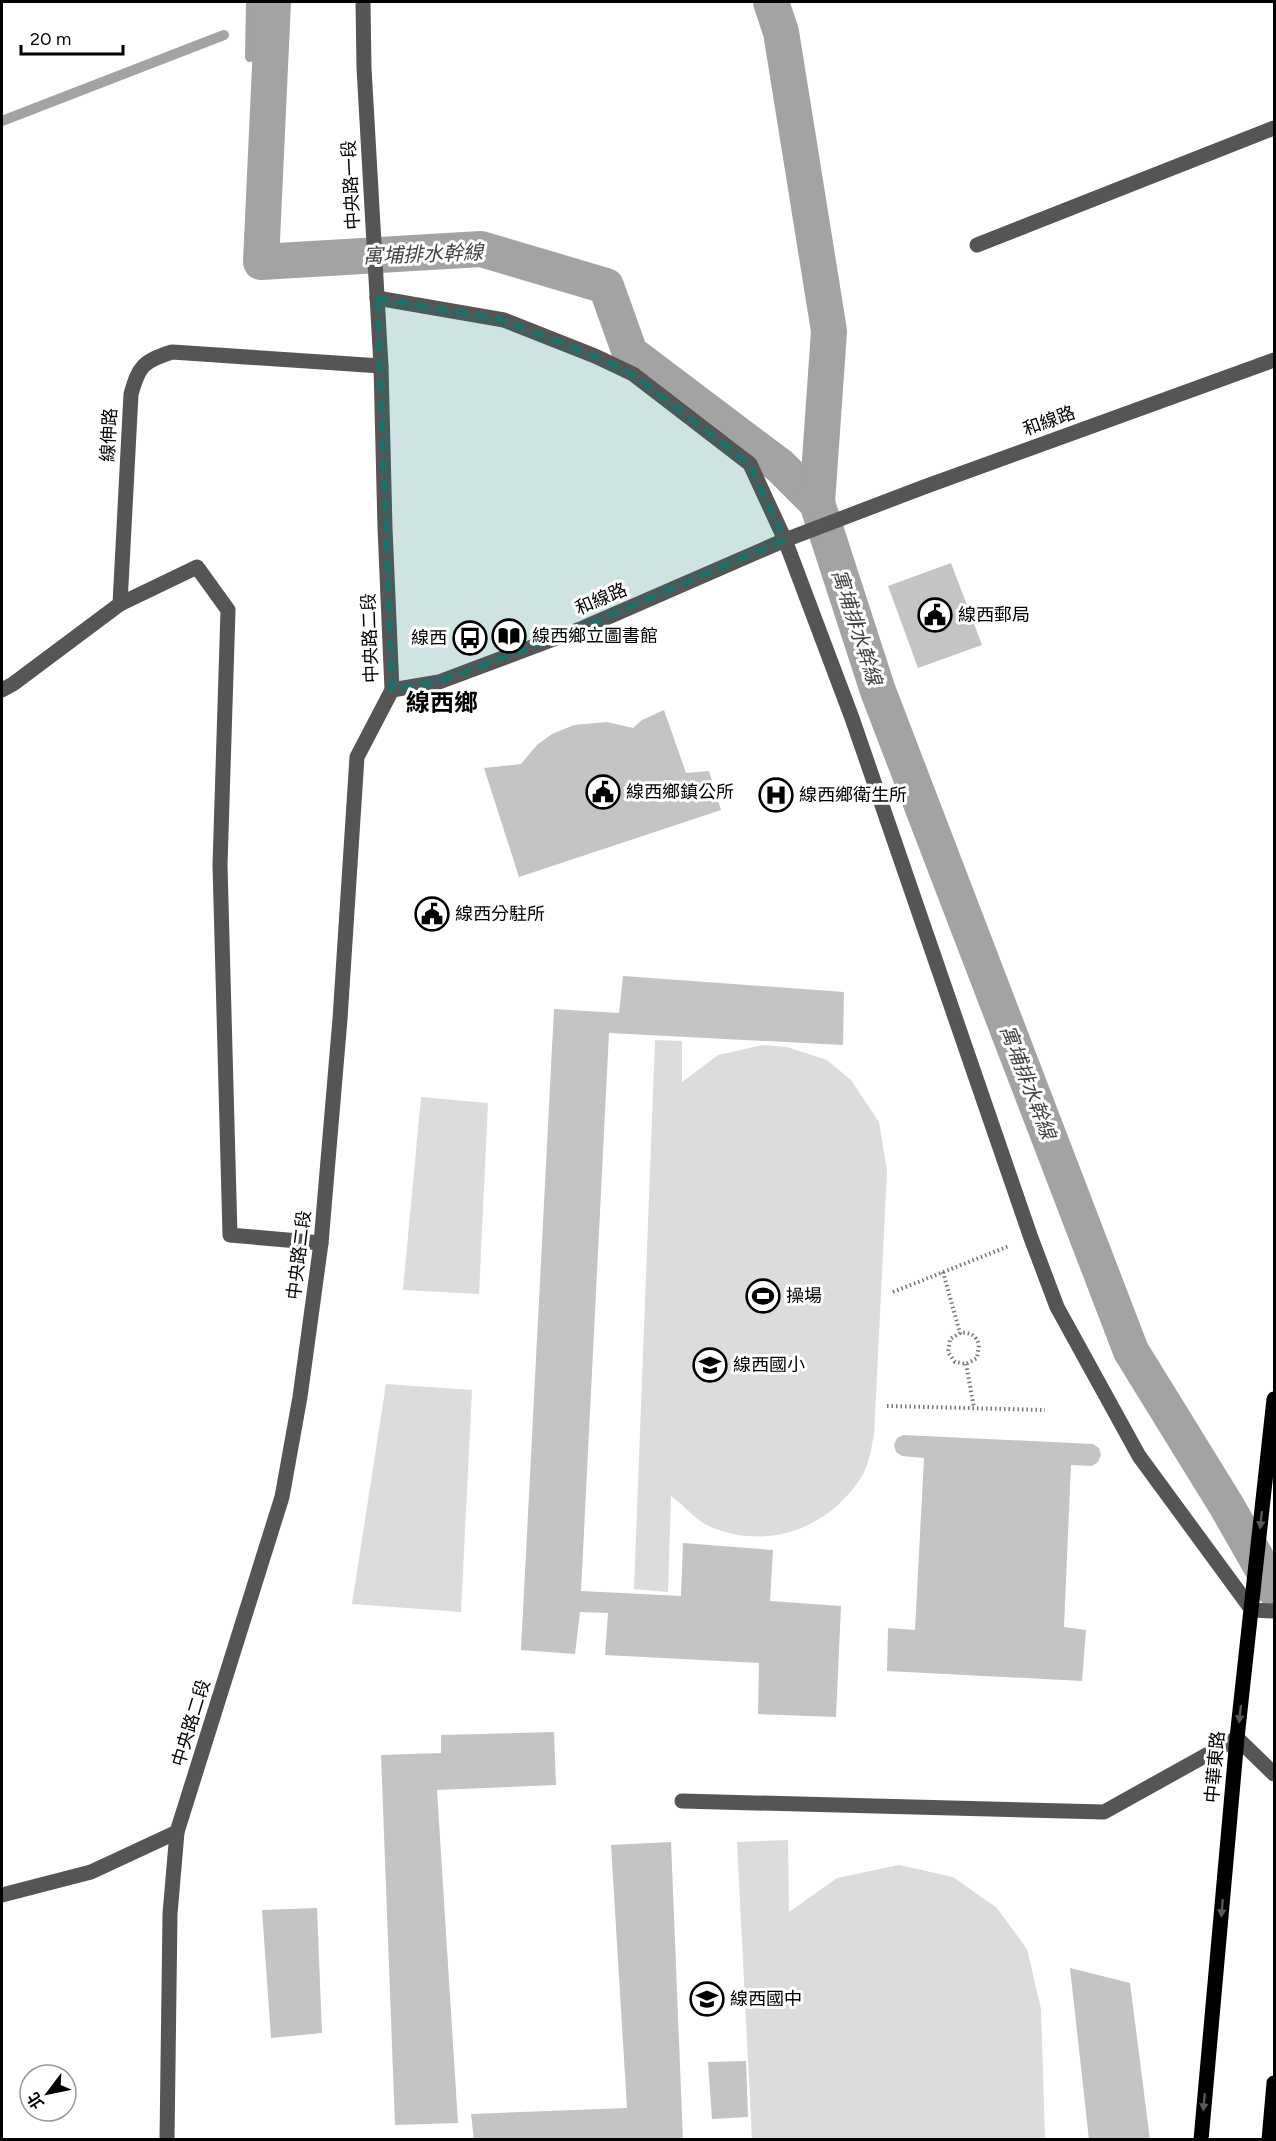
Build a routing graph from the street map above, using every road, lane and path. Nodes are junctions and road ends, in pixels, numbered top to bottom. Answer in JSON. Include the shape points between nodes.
{"nodes":[{"id":1,"x":363,"y":2,"type":"edge"},
{"id":2,"x":1275,"y":128,"type":"edge"},
{"id":3,"x":977,"y":245,"type":"dead end"},
{"id":4,"x":377,"y":298,"type":"junction"},
{"id":5,"x":1275,"y":360,"type":"edge"},
{"id":6,"x":381,"y":366,"type":"junction"},
{"id":7,"x":785,"y":540,"type":"junction"},
{"id":8,"x":120,"y":604,"type":"junction"},
{"id":9,"x":2,"y":690,"type":"edge"},
{"id":10,"x":392,"y":690,"type":"junction"},
{"id":11,"x":321,"y":1243,"type":"junction"},
{"id":12,"x":1016,"y":1244,"type":"dead end"},
{"id":13,"x":943,"y":1272,"type":"junction"},
{"id":14,"x":893,"y":1292,"type":"dead end"},
{"id":15,"x":960,"y":1332,"type":"junction"},
{"id":16,"x":966,"y":1364,"type":"junction"},
{"id":17,"x":1275,"y":1399,"type":"edge"},
{"id":18,"x":887,"y":1406,"type":"dead end"},
{"id":19,"x":974,"y":1408,"type":"junction"},
{"id":20,"x":1045,"y":1410,"type":"dead end"},
{"id":21,"x":1252,"y":1610,"type":"junction"},
{"id":22,"x":1275,"y":1611,"type":"edge"},
{"id":23,"x":1237,"y":1738,"type":"junction"},
{"id":24,"x":1275,"y":1774,"type":"edge"},
{"id":25,"x":682,"y":1801,"type":"dead end"},
{"id":26,"x":177,"y":1832,"type":"junction"},
{"id":27,"x":2,"y":1895,"type":"edge"},
{"id":28,"x":1275,"y":2083,"type":"edge"},
{"id":29,"x":167,"y":2139,"type":"edge"},
{"id":30,"x":1201,"y":2139,"type":"edge"},
{"id":31,"x":1269,"y":2139,"type":"edge"}],
"edges":[{"from":1,"to":4,"type":"street","name":"中央路一段"},
{"from":2,"to":3,"type":"street"},
{"from":4,"to":6,"type":"street","name":"中央路一段"},
{"from":4,"to":7,"type":"street","via":[[504,320],[633,374],[750,464]]},
{"from":5,"to":7,"type":"street","name":"和線路"},
{"from":6,"to":8,"type":"street","name":"線伸路","via":[[172,352],[154,357],[138,371],[131,394]]},
{"from":6,"to":10,"type":"street","name":"中央路二段"},
{"from":7,"to":10,"type":"street","name":"和線路","via":[[584,628],[440,682]]},
{"from":7,"to":21,"type":"street","via":[[852,718],[1057,1307],[1139,1456]]},
{"from":8,"to":9,"type":"street"},
{"from":8,"to":11,"type":"street","via":[[197,567],[228,610],[220,865],[230,1235]]},
{"from":10,"to":11,"type":"street","name":"中央路二段","via":[[357,757]]},
{"from":11,"to":26,"type":"street","name":"中央路二段","via":[[282,1497]]},
{"from":12,"to":13,"type":"path"},
{"from":13,"to":14,"type":"path"},
{"from":13,"to":15,"type":"path"},
{"from":15,"to":16,"type":"path","via":[[950,1339],[948,1352],[955,1362]]},
{"from":15,"to":16,"type":"path","via":[[973,1335],[979,1345],[977,1358]]},
{"from":16,"to":19,"type":"path"},
{"from":17,"to":21,"type":"main road","name":"中華東路","one_way":true},
{"from":18,"to":19,"type":"path"},
{"from":19,"to":20,"type":"path"},
{"from":21,"to":22,"type":"street"},
{"from":21,"to":23,"type":"main road","name":"中華東路","one_way":true},
{"from":23,"to":24,"type":"street"},
{"from":23,"to":25,"type":"street","via":[[1104,1812]]},
{"from":23,"to":30,"type":"main road","name":"中華東路","one_way":true},
{"from":26,"to":27,"type":"street","via":[[91,1872]]},
{"from":26,"to":29,"type":"street","name":"中央路二段","via":[[170,1914]]},
{"from":28,"to":31,"type":"main road"}]}
